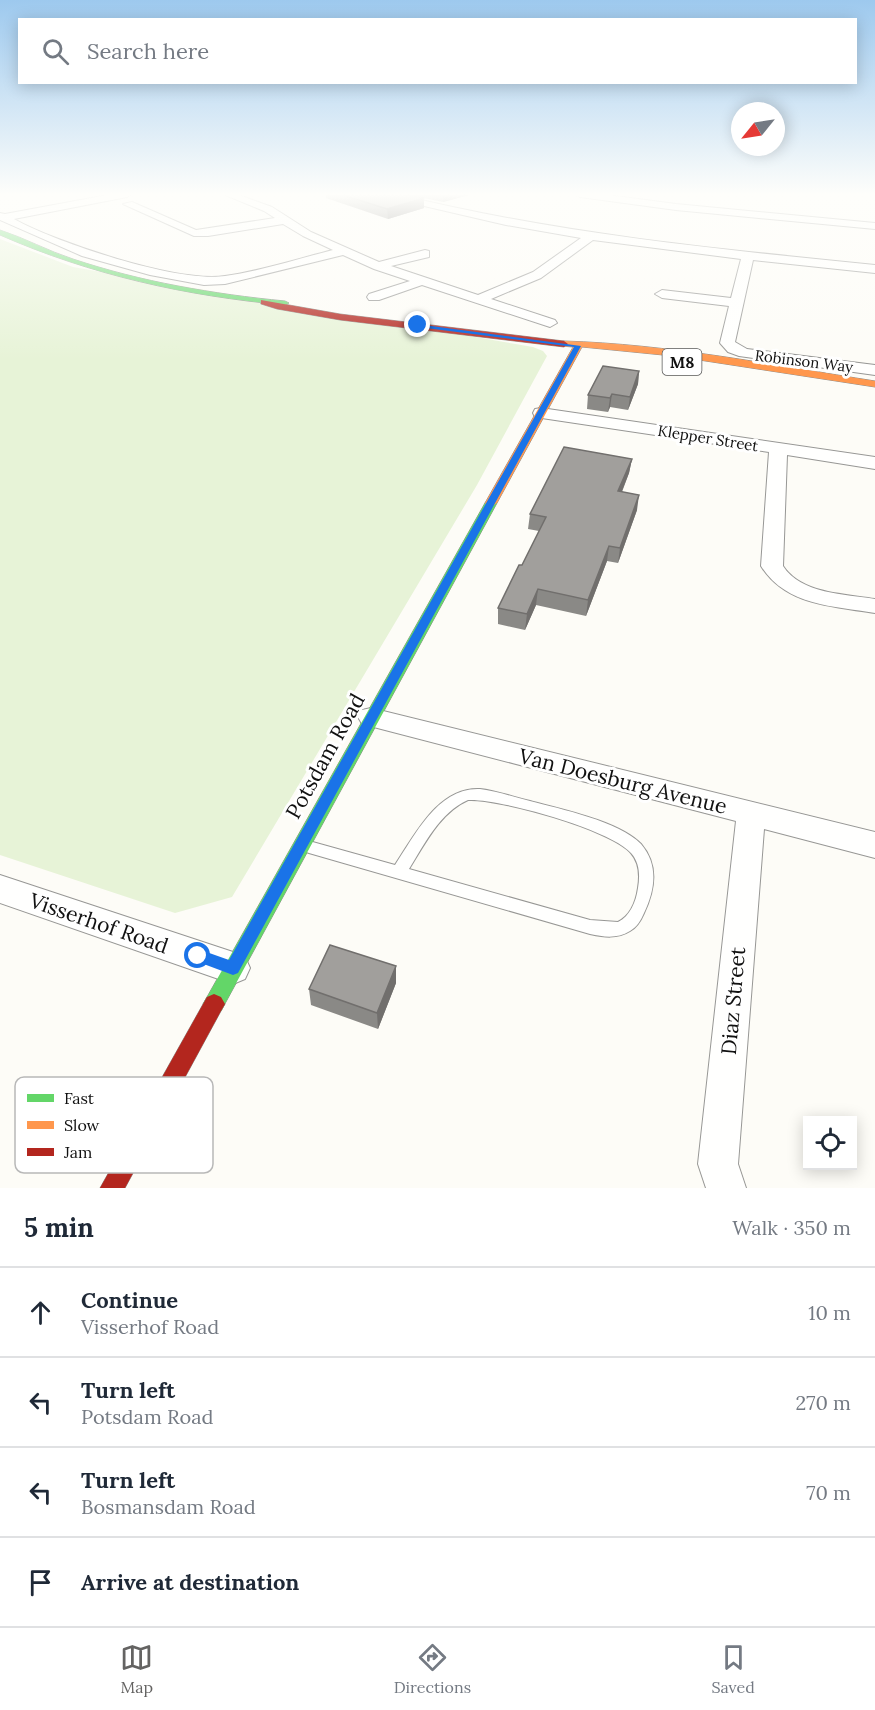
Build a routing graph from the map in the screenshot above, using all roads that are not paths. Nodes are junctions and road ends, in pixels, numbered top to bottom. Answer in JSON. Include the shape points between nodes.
{"nodes":[{"id":1,"x":39,"y":249,"type":"edge"},
{"id":2,"x":76,"y":249,"type":"edge"},
{"id":3,"x":340,"y":249,"type":"edge"},
{"id":4,"x":574,"y":249,"type":"edge"},
{"id":5,"x":690,"y":249,"type":"edge"},
{"id":6,"x":343,"y":251,"type":"junction"},
{"id":7,"x":425,"y":254,"type":"dead end"},
{"id":8,"x":748,"y":256,"type":"junction"},
{"id":9,"x":378,"y":266,"type":"junction"},
{"id":10,"x":875,"y":270,"type":"edge"},
{"id":11,"x":421,"y":281,"type":"junction"},
{"id":12,"x":662,"y":294,"type":"dead end"},
{"id":13,"x":374,"y":297,"type":"dead end"},
{"id":14,"x":477,"y":300,"type":"junction"},
{"id":15,"x":737,"y":303,"type":"junction"},
{"id":16,"x":550,"y":323,"type":"dead end"},
{"id":17,"x":578,"y":346,"type":"junction"},
{"id":18,"x":875,"y":370,"type":"edge"},
{"id":19,"x":875,"y":384,"type":"edge"},
{"id":20,"x":541,"y":413,"type":"junction"},
{"id":21,"x":778,"y":448,"type":"junction"},
{"id":22,"x":875,"y":463,"type":"edge"},
{"id":23,"x":875,"y":606,"type":"edge"},
{"id":24,"x":371,"y":717,"type":"junction"},
{"id":25,"x":750,"y":814,"type":"junction"},
{"id":26,"x":300,"y":844,"type":"junction"},
{"id":27,"x":875,"y":845,"type":"edge"},
{"id":28,"x":399,"y":872,"type":"junction"},
{"id":29,"x":0,"y":889,"type":"edge"},
{"id":30,"x":233,"y":968,"type":"junction"},
{"id":31,"x":173,"y":1077,"type":"edge"},
{"id":32,"x":120,"y":1173,"type":"edge"},
{"id":33,"x":112,"y":1188,"type":"edge"},
{"id":34,"x":726,"y":1188,"type":"edge"}],
"edges":[{"from":1,"to":17,"type":"main road","number":"M8","via":[[158,284],[277,307]]},
{"from":2,"to":6,"type":"street","via":[[150,271],[204,281],[225,280]]},
{"from":3,"to":6,"type":"street"},
{"from":4,"to":14,"type":"street","via":[[550,268]]},
{"from":5,"to":8,"type":"street"},
{"from":6,"to":9,"type":"street"},
{"from":7,"to":9,"type":"street"},
{"from":8,"to":10,"type":"street"},
{"from":8,"to":15,"type":"street"},
{"from":9,"to":11,"type":"street"},
{"from":11,"to":13,"type":"street"},
{"from":11,"to":14,"type":"street"},
{"from":12,"to":15,"type":"street"},
{"from":14,"to":16,"type":"street"},
{"from":15,"to":18,"type":"street","name":"Robinson Way","via":[[727,343],[733,350]]},
{"from":17,"to":19,"type":"main road","number":"M8","via":[[673,353]]},
{"from":17,"to":20,"type":"main road","name":"Potsdam Road"},
{"from":20,"to":21,"type":"street","name":"Klepper Street"},
{"from":20,"to":24,"type":"main road","name":"Potsdam Road"},
{"from":21,"to":22,"type":"street","name":"Klepper Street"},
{"from":21,"to":23,"type":"street","via":[[772,566],[776,576],[805,593]]},
{"from":24,"to":25,"type":"street","name":"Van Doesburg Avenue"},
{"from":24,"to":26,"type":"main road","name":"Potsdam Road"},
{"from":25,"to":27,"type":"street","name":"Van Doesburg Avenue"},
{"from":25,"to":34,"type":"street","name":"Diaz Street","via":[[718,1164]]},
{"from":26,"to":28,"type":"lane"},
{"from":26,"to":30,"type":"main road","name":"Potsdam Road"},
{"from":28,"to":28,"type":"lane","via":[[610,930],[625,927],[634,918],[647,889],[648,871],[643,856],[612,831],[487,795],[466,795],[440,814]]},
{"from":29,"to":30,"type":"street","name":"Visserhof Road"},
{"from":30,"to":31,"type":"main road","name":"Potsdam Road"},
{"from":32,"to":33,"type":"main road","name":"Potsdam Road"}]}
